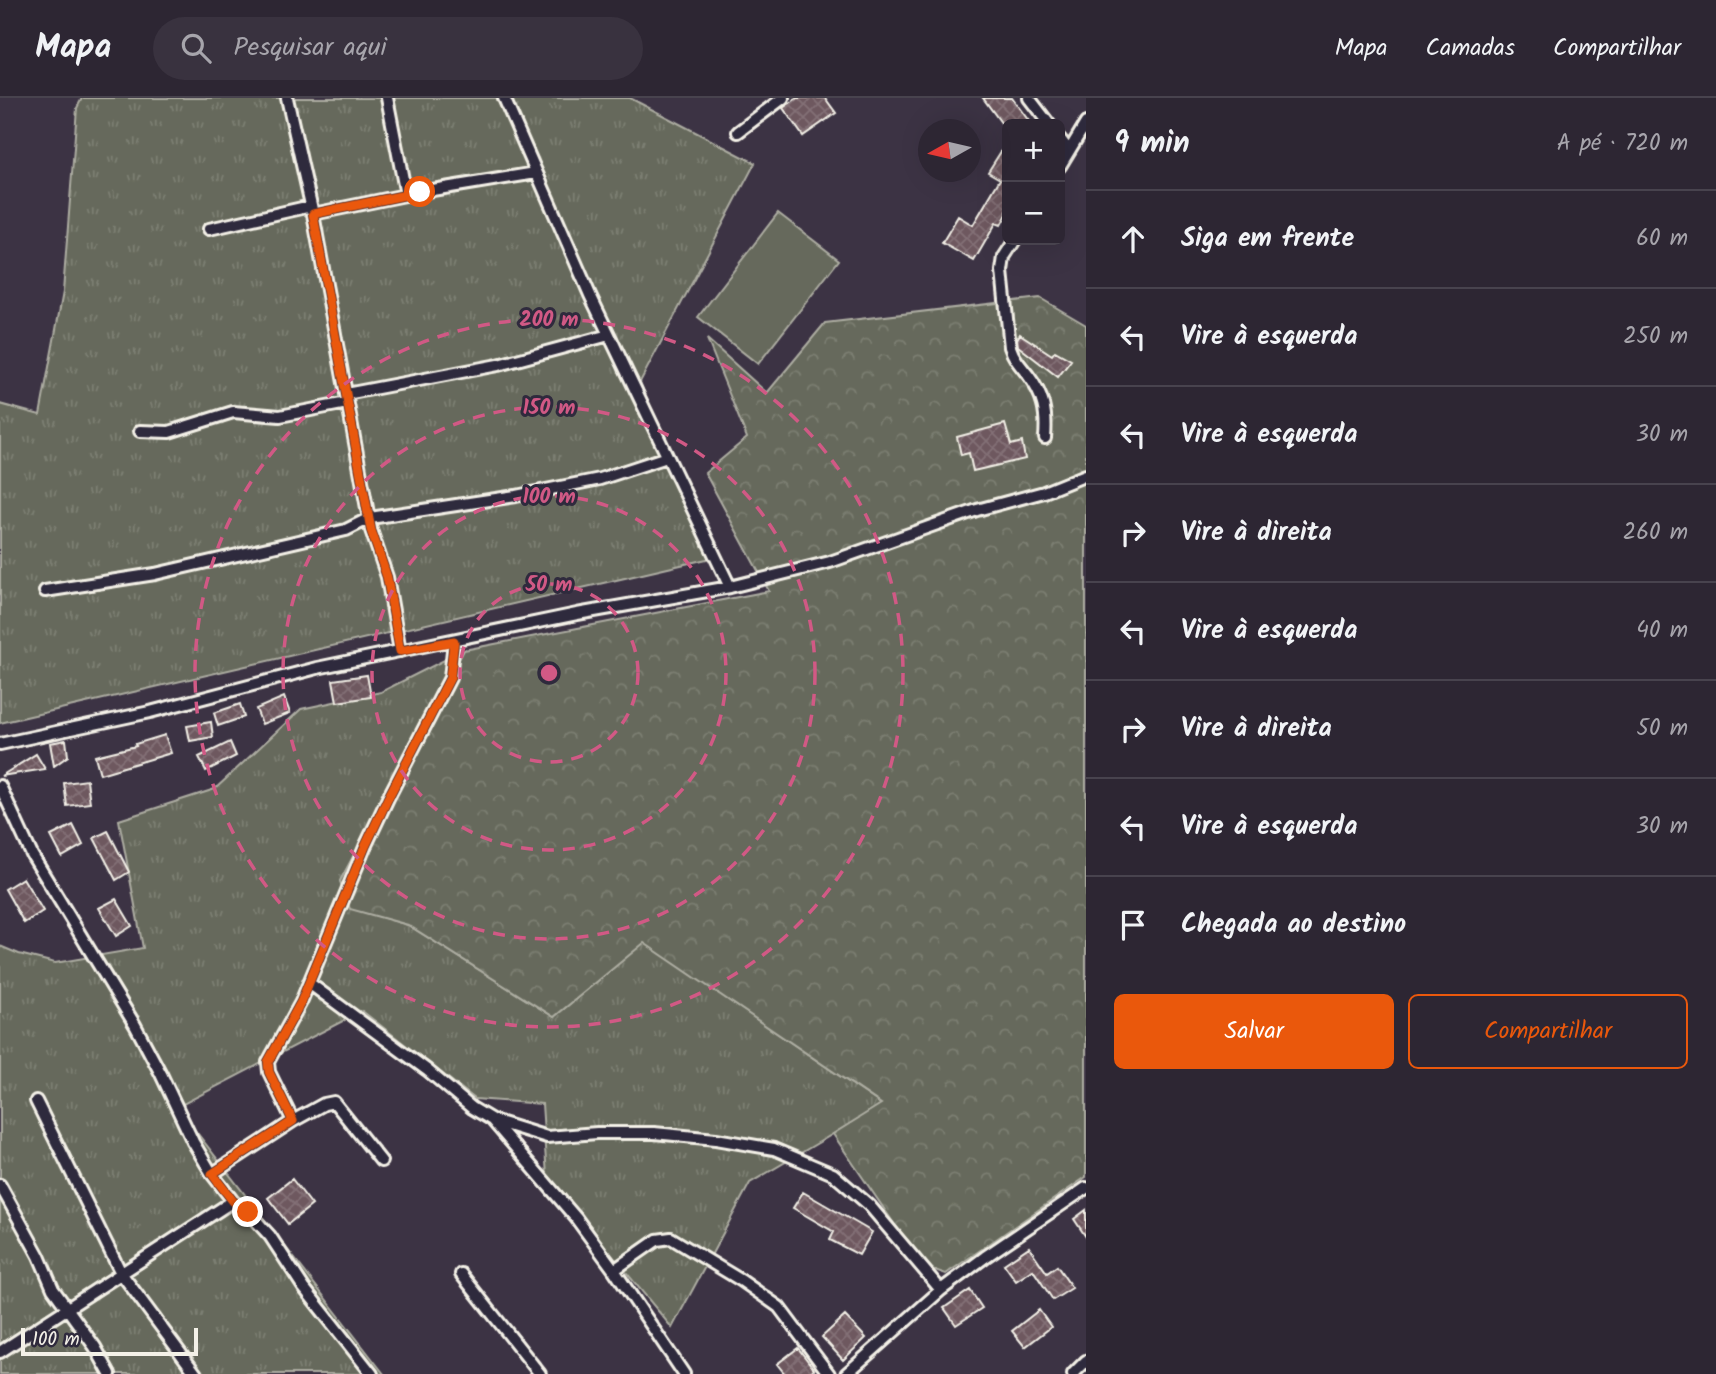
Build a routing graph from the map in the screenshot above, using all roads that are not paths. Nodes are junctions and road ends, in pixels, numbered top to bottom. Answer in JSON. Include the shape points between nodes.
{"nodes":[{"id":1,"x":287,"y":98,"type":"edge"},
{"id":2,"x":387,"y":98,"type":"edge"},
{"id":3,"x":504,"y":98,"type":"edge"},
{"id":4,"x":783,"y":98,"type":"edge"},
{"id":5,"x":1029,"y":98,"type":"edge"},
{"id":6,"x":1045,"y":119,"type":"edge"},
{"id":7,"x":1086,"y":123,"type":"edge"},
{"id":8,"x":738,"y":132,"type":"dead end"},
{"id":9,"x":1065,"y":146,"type":"edge"},
{"id":10,"x":1069,"y":151,"type":"junction"},
{"id":11,"x":1065,"y":158,"type":"edge"},
{"id":12,"x":536,"y":173,"type":"junction"},
{"id":13,"x":406,"y":195,"type":"junction"},
{"id":14,"x":312,"y":210,"type":"junction"},
{"id":15,"x":209,"y":229,"type":"dead end"},
{"id":16,"x":1012,"y":245,"type":"edge"},
{"id":17,"x":609,"y":335,"type":"junction"},
{"id":18,"x":347,"y":398,"type":"junction"},
{"id":19,"x":140,"y":430,"type":"dead end"},
{"id":20,"x":1045,"y":438,"type":"dead end"},
{"id":21,"x":667,"y":457,"type":"junction"},
{"id":22,"x":1086,"y":475,"type":"edge"},
{"id":23,"x":370,"y":518,"type":"junction"},
{"id":24,"x":730,"y":587,"type":"junction"},
{"id":25,"x":45,"y":591,"type":"dead end"},
{"id":26,"x":454,"y":641,"type":"junction"},
{"id":27,"x":400,"y":651,"type":"junction"},
{"id":28,"x":0,"y":744,"type":"edge"},
{"id":29,"x":0,"y":786,"type":"edge"},
{"id":30,"x":309,"y":983,"type":"junction"},
{"id":31,"x":36,"y":1101,"type":"dead end"},
{"id":32,"x":492,"y":1119,"type":"junction"},
{"id":33,"x":293,"y":1121,"type":"junction"},
{"id":34,"x":382,"y":1161,"type":"dead end"},
{"id":35,"x":212,"y":1174,"type":"junction"},
{"id":36,"x":0,"y":1185,"type":"edge"},
{"id":37,"x":1086,"y":1188,"type":"edge"},
{"id":38,"x":233,"y":1201,"type":"junction"},
{"id":39,"x":614,"y":1269,"type":"junction"},
{"id":40,"x":121,"y":1273,"type":"junction"},
{"id":41,"x":461,"y":1274,"type":"dead end"},
{"id":42,"x":942,"y":1290,"type":"junction"},
{"id":43,"x":67,"y":1307,"type":"junction"},
{"id":44,"x":0,"y":1352,"type":"edge"},
{"id":45,"x":1086,"y":1361,"type":"edge"},
{"id":46,"x":110,"y":1374,"type":"edge"},
{"id":47,"x":196,"y":1374,"type":"edge"},
{"id":48,"x":372,"y":1374,"type":"edge"},
{"id":49,"x":540,"y":1374,"type":"edge"},
{"id":50,"x":684,"y":1374,"type":"edge"},
{"id":51,"x":829,"y":1374,"type":"edge"},
{"id":52,"x":846,"y":1374,"type":"edge"},
{"id":53,"x":1073,"y":1374,"type":"edge"}],
"edges":[{"from":1,"to":14,"type":"street"},
{"from":2,"to":13,"type":"street"},
{"from":3,"to":12,"type":"street"},
{"from":4,"to":8,"type":"street"},
{"from":5,"to":6,"type":"street"},
{"from":7,"to":10,"type":"street"},
{"from":9,"to":10,"type":"street"},
{"from":10,"to":11,"type":"street"},
{"from":12,"to":13,"type":"street"},
{"from":12,"to":17,"type":"street"},
{"from":13,"to":14,"type":"street"},
{"from":14,"to":15,"type":"street"},
{"from":14,"to":18,"type":"street"},
{"from":16,"to":20,"type":"street","via":[[1002,271],[1010,347],[1044,403]]},
{"from":17,"to":18,"type":"street"},
{"from":17,"to":21,"type":"street"},
{"from":18,"to":19,"type":"street","via":[[280,416],[233,412],[169,432]]},
{"from":18,"to":23,"type":"street"},
{"from":21,"to":23,"type":"street","via":[[600,478],[516,496]]},
{"from":21,"to":24,"type":"street"},
{"from":22,"to":24,"type":"street","via":[[830,562]]},
{"from":23,"to":25,"type":"street","via":[[346,530],[155,574]]},
{"from":23,"to":27,"type":"street"},
{"from":24,"to":26,"type":"street"},
{"from":26,"to":27,"type":"street"},
{"from":26,"to":30,"type":"street","via":[[450,678],[365,847]]},
{"from":27,"to":28,"type":"street"},
{"from":29,"to":35,"type":"street","via":[[32,855],[135,1026]]},
{"from":30,"to":32,"type":"street"},
{"from":30,"to":33,"type":"street","via":[[268,1062]]},
{"from":31,"to":40,"type":"street"},
{"from":32,"to":39,"type":"street"},
{"from":32,"to":42,"type":"street","via":[[547,1137],[654,1133],[774,1149],[832,1174],[869,1205]]},
{"from":33,"to":34,"type":"street","via":[[334,1101]]},
{"from":33,"to":35,"type":"street"},
{"from":35,"to":38,"type":"street"},
{"from":36,"to":43,"type":"street","via":[[53,1289]]},
{"from":37,"to":42,"type":"street"},
{"from":38,"to":40,"type":"street"},
{"from":38,"to":48,"type":"street","via":[[270,1236]]},
{"from":39,"to":50,"type":"street"},
{"from":39,"to":51,"type":"street","via":[[657,1240],[671,1238],[779,1307]]},
{"from":40,"to":43,"type":"street"},
{"from":40,"to":47,"type":"street"},
{"from":41,"to":49,"type":"street"},
{"from":42,"to":52,"type":"street"},
{"from":43,"to":44,"type":"street"},
{"from":43,"to":46,"type":"street"},
{"from":45,"to":53,"type":"street"}]}
